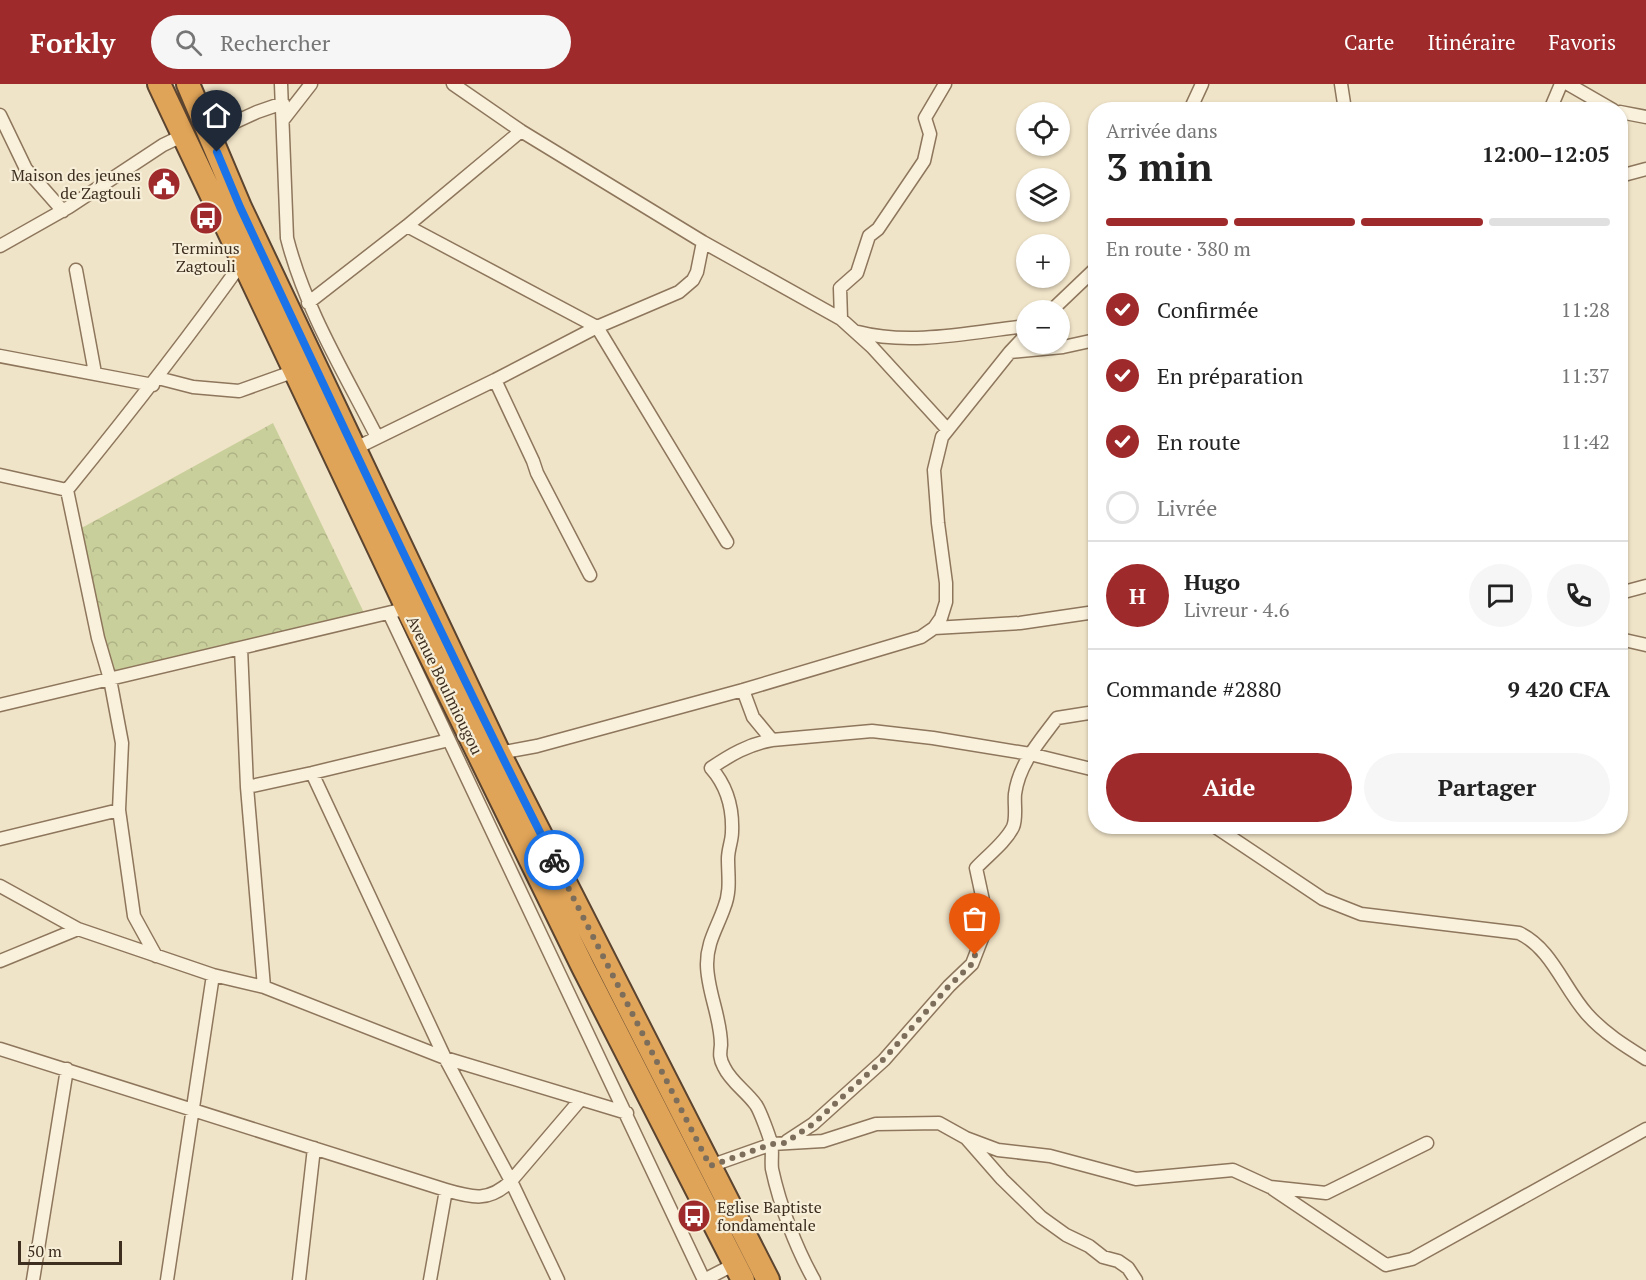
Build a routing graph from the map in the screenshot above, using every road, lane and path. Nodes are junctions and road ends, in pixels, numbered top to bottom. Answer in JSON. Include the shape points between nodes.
{"nodes":[{"id":1,"x":159,"y":84,"type":"edge"},
{"id":2,"x":188,"y":84,"type":"edge"},
{"id":3,"x":281,"y":84,"type":"edge"},
{"id":4,"x":311,"y":84,"type":"edge"},
{"id":5,"x":453,"y":84,"type":"edge"},
{"id":6,"x":945,"y":84,"type":"edge"},
{"id":7,"x":1202,"y":84,"type":"edge"},
{"id":8,"x":1341,"y":84,"type":"edge"},
{"id":9,"x":1561,"y":84,"type":"edge"},
{"id":10,"x":1568,"y":84,"type":"edge"},
{"id":11,"x":1194,"y":102,"type":"edge"},
{"id":12,"x":1344,"y":102,"type":"edge"},
{"id":13,"x":1553,"y":102,"type":"edge"},
{"id":14,"x":1599,"y":102,"type":"edge"},
{"id":15,"x":283,"y":103,"type":"junction"},
{"id":16,"x":1628,"y":114,"type":"edge"},
{"id":17,"x":0,"y":116,"type":"edge"},
{"id":18,"x":1646,"y":117,"type":"edge"},
{"id":19,"x":283,"y":120,"type":"junction"},
{"id":20,"x":521,"y":131,"type":"junction"},
{"id":21,"x":209,"y":134,"type":"junction"},
{"id":22,"x":184,"y":135,"type":"junction"},
{"id":23,"x":1646,"y":169,"type":"edge"},
{"id":24,"x":1628,"y":174,"type":"edge"},
{"id":25,"x":63,"y":211,"type":"junction"},
{"id":26,"x":407,"y":226,"type":"junction"},
{"id":27,"x":703,"y":242,"type":"junction"},
{"id":28,"x":0,"y":246,"type":"edge"},
{"id":29,"x":243,"y":261,"type":"junction"},
{"id":30,"x":76,"y":270,"type":"dead end"},
{"id":31,"x":1088,"y":276,"type":"edge"},
{"id":32,"x":1062,"y":300,"type":"edge"},
{"id":33,"x":308,"y":303,"type":"junction"},
{"id":34,"x":841,"y":319,"type":"junction"},
{"id":35,"x":597,"y":327,"type":"junction"},
{"id":36,"x":1016,"y":327,"type":"edge"},
{"id":37,"x":855,"y":331,"type":"junction"},
{"id":38,"x":1088,"y":342,"type":"edge"},
{"id":39,"x":1016,"y":346,"type":"edge"},
{"id":40,"x":1010,"y":352,"type":"junction"},
{"id":41,"x":0,"y":356,"type":"edge"},
{"id":42,"x":295,"y":371,"type":"junction"},
{"id":43,"x":96,"y":373,"type":"junction"},
{"id":44,"x":495,"y":380,"type":"junction"},
{"id":45,"x":155,"y":381,"type":"junction"},
{"id":46,"x":947,"y":429,"type":"junction"},
{"id":47,"x":377,"y":437,"type":"junction"},
{"id":48,"x":354,"y":448,"type":"junction"},
{"id":49,"x":0,"y":475,"type":"edge"},
{"id":50,"x":67,"y":490,"type":"junction"},
{"id":51,"x":727,"y":542,"type":"dead end"},
{"id":52,"x":590,"y":575,"type":"dead end"},
{"id":53,"x":1646,"y":586,"type":"edge"},
{"id":54,"x":1628,"y":591,"type":"edge"},
{"id":55,"x":398,"y":610,"type":"junction"},
{"id":56,"x":1088,"y":613,"type":"edge"},
{"id":57,"x":934,"y":628,"type":"junction"},
{"id":58,"x":1628,"y":641,"type":"edge"},
{"id":59,"x":1646,"y":645,"type":"edge"},
{"id":60,"x":242,"y":648,"type":"junction"},
{"id":61,"x":110,"y":679,"type":"junction"},
{"id":62,"x":743,"y":690,"type":"junction"},
{"id":63,"x":0,"y":705,"type":"edge"},
{"id":64,"x":1088,"y":713,"type":"edge"},
{"id":65,"x":449,"y":740,"type":"junction"},
{"id":66,"x":772,"y":740,"type":"junction"},
{"id":67,"x":499,"y":753,"type":"junction"},
{"id":68,"x":1030,"y":754,"type":"junction"},
{"id":69,"x":1088,"y":768,"type":"edge"},
{"id":70,"x":312,"y":773,"type":"junction"},
{"id":71,"x":247,"y":787,"type":"junction"},
{"id":72,"x":119,"y":810,"type":"junction"},
{"id":73,"x":1226,"y":834,"type":"edge"},
{"id":74,"x":0,"y":839,"type":"edge"},
{"id":75,"x":0,"y":886,"type":"edge"},
{"id":76,"x":78,"y":929,"type":"junction"},
{"id":77,"x":156,"y":956,"type":"junction"},
{"id":78,"x":0,"y":961,"type":"edge"},
{"id":79,"x":213,"y":975,"type":"junction"},
{"id":80,"x":264,"y":987,"type":"junction"},
{"id":81,"x":0,"y":1049,"type":"edge"},
{"id":82,"x":445,"y":1058,"type":"junction"},
{"id":83,"x":1646,"y":1059,"type":"edge"},
{"id":84,"x":67,"y":1070,"type":"junction"},
{"id":85,"x":581,"y":1099,"type":"junction"},
{"id":86,"x":194,"y":1109,"type":"junction"},
{"id":87,"x":627,"y":1113,"type":"junction"},
{"id":88,"x":1646,"y":1129,"type":"edge"},
{"id":89,"x":966,"y":1138,"type":"junction"},
{"id":90,"x":779,"y":1143,"type":"junction"},
{"id":91,"x":1427,"y":1143,"type":"dead end"},
{"id":92,"x":314,"y":1148,"type":"junction"},
{"id":93,"x":710,"y":1166,"type":"junction"},
{"id":94,"x":511,"y":1181,"type":"junction"},
{"id":95,"x":1270,"y":1187,"type":"junction"},
{"id":96,"x":446,"y":1190,"type":"junction"},
{"id":97,"x":739,"y":1272,"type":"edge"},
{"id":98,"x":33,"y":1280,"type":"edge"},
{"id":99,"x":167,"y":1280,"type":"edge"},
{"id":100,"x":299,"y":1280,"type":"edge"},
{"id":101,"x":430,"y":1280,"type":"edge"},
{"id":102,"x":558,"y":1280,"type":"edge"},
{"id":103,"x":704,"y":1280,"type":"edge"},
{"id":104,"x":768,"y":1280,"type":"edge"},
{"id":105,"x":814,"y":1280,"type":"edge"},
{"id":106,"x":1136,"y":1280,"type":"edge"}],
"edges":[{"from":1,"to":22,"type":"highway","name":"Avenue Boulmiougou"},
{"from":2,"to":21,"type":"highway","name":"Avenue Boulmiougou"},
{"from":3,"to":15,"type":"street"},
{"from":4,"to":19,"type":"street"},
{"from":5,"to":20,"type":"street"},
{"from":6,"to":34,"type":"street","via":[[925,118],[930,134],[924,161],[878,229],[869,236],[857,273],[840,288]]},
{"from":7,"to":11,"type":"street"},
{"from":8,"to":12,"type":"street"},
{"from":9,"to":13,"type":"street"},
{"from":10,"to":14,"type":"street"},
{"from":15,"to":19,"type":"street"},
{"from":15,"to":21,"type":"street"},
{"from":16,"to":18,"type":"street"},
{"from":17,"to":25,"type":"street","via":[[26,169]]},
{"from":19,"to":33,"type":"street","via":[[287,238]]},
{"from":20,"to":26,"type":"street"},
{"from":20,"to":27,"type":"street"},
{"from":21,"to":48,"type":"highway","name":"Avenue Boulmiougou"},
{"from":22,"to":25,"type":"street"},
{"from":22,"to":29,"type":"highway","name":"Avenue Boulmiougou"},
{"from":23,"to":24,"type":"street"},
{"from":25,"to":28,"type":"street"},
{"from":26,"to":33,"type":"street"},
{"from":26,"to":35,"type":"street"},
{"from":27,"to":34,"type":"street"},
{"from":27,"to":35,"type":"street","via":[[697,272],[687,287]]},
{"from":29,"to":42,"type":"highway","name":"Avenue Boulmiougou"},
{"from":29,"to":45,"type":"street"},
{"from":30,"to":43,"type":"street"},
{"from":31,"to":32,"type":"street"},
{"from":33,"to":47,"type":"street"},
{"from":34,"to":37,"type":"street"},
{"from":35,"to":44,"type":"street"},
{"from":35,"to":51,"type":"street"},
{"from":36,"to":37,"type":"street","via":[[899,338]]},
{"from":37,"to":46,"type":"street"},
{"from":38,"to":40,"type":"street"},
{"from":39,"to":40,"type":"street"},
{"from":40,"to":46,"type":"street"},
{"from":41,"to":43,"type":"street"},
{"from":42,"to":45,"type":"street","via":[[239,392]]},
{"from":42,"to":55,"type":"highway","name":"Avenue Boulmiougou"},
{"from":43,"to":45,"type":"street"},
{"from":44,"to":47,"type":"street"},
{"from":44,"to":52,"type":"street"},
{"from":45,"to":50,"type":"street"},
{"from":46,"to":57,"type":"street","via":[[934,470],[946,603]]},
{"from":47,"to":48,"type":"street"},
{"from":48,"to":67,"type":"highway","name":"Avenue Boulmiougou"},
{"from":49,"to":50,"type":"street"},
{"from":50,"to":61,"type":"street"},
{"from":53,"to":54,"type":"street"},
{"from":55,"to":60,"type":"street"},
{"from":55,"to":65,"type":"street"},
{"from":55,"to":97,"type":"highway","name":"Avenue Boulmiougou"},
{"from":56,"to":57,"type":"street","via":[[1009,625]]},
{"from":57,"to":62,"type":"street","via":[[921,637]]},
{"from":58,"to":59,"type":"street"},
{"from":60,"to":61,"type":"street"},
{"from":60,"to":71,"type":"street"},
{"from":61,"to":63,"type":"street"},
{"from":61,"to":72,"type":"street","via":[[122,743]]},
{"from":62,"to":66,"type":"street","via":[[753,717]]},
{"from":62,"to":67,"type":"street"},
{"from":64,"to":68,"type":"street","via":[[1057,718]]},
{"from":65,"to":70,"type":"street"},
{"from":65,"to":87,"type":"street"},
{"from":66,"to":68,"type":"street","via":[[872,731]]},
{"from":66,"to":90,"type":"street","via":[[730,755],[711,768],[727,794],[732,833],[729,888],[707,948],[707,967],[721,1044],[719,1055],[735,1084],[756,1105]]},
{"from":67,"to":93,"type":"highway","name":"Avenue Boulmiougou"},
{"from":68,"to":69,"type":"street"},
{"from":68,"to":90,"type":"street","via":[[1015,794],[1014,825],[976,868],[986,928],[972,964],[872,1071],[813,1124]]},
{"from":70,"to":71,"type":"street"},
{"from":70,"to":82,"type":"street"},
{"from":71,"to":80,"type":"street"},
{"from":72,"to":74,"type":"street"},
{"from":72,"to":77,"type":"street","via":[[134,916]]},
{"from":73,"to":83,"type":"street","via":[[1323,898],[1361,914],[1508,931],[1532,939],[1586,1013],[1615,1040]]},
{"from":75,"to":76,"type":"street"},
{"from":76,"to":77,"type":"street"},
{"from":76,"to":78,"type":"street"},
{"from":77,"to":79,"type":"street"},
{"from":79,"to":80,"type":"street"},
{"from":79,"to":86,"type":"street"},
{"from":80,"to":82,"type":"street"},
{"from":81,"to":84,"type":"street"},
{"from":82,"to":85,"type":"street"},
{"from":82,"to":94,"type":"street"},
{"from":84,"to":86,"type":"street"},
{"from":84,"to":98,"type":"street"},
{"from":85,"to":87,"type":"street"},
{"from":85,"to":94,"type":"street"},
{"from":86,"to":92,"type":"street"},
{"from":86,"to":99,"type":"street"},
{"from":87,"to":103,"type":"street"},
{"from":88,"to":95,"type":"street","via":[[1412,1259],[1386,1265]]},
{"from":89,"to":90,"type":"street","via":[[939,1123],[876,1124],[837,1138]]},
{"from":89,"to":95,"type":"street","via":[[998,1150],[1050,1156],[1136,1179],[1233,1170]]},
{"from":89,"to":106,"type":"street","via":[[1041,1217],[1103,1257],[1118,1261]]},
{"from":90,"to":93,"type":"street"},
{"from":90,"to":105,"type":"street","via":[[770,1156],[773,1171],[784,1211]]},
{"from":91,"to":95,"type":"street","via":[[1326,1193]]},
{"from":92,"to":96,"type":"street"},
{"from":92,"to":100,"type":"street"},
{"from":93,"to":104,"type":"highway","name":"Avenue Boulmiougou"},
{"from":94,"to":96,"type":"street","via":[[480,1198]]},
{"from":94,"to":102,"type":"street"},
{"from":96,"to":101,"type":"street"},
{"from":97,"to":103,"type":"street"}]}
